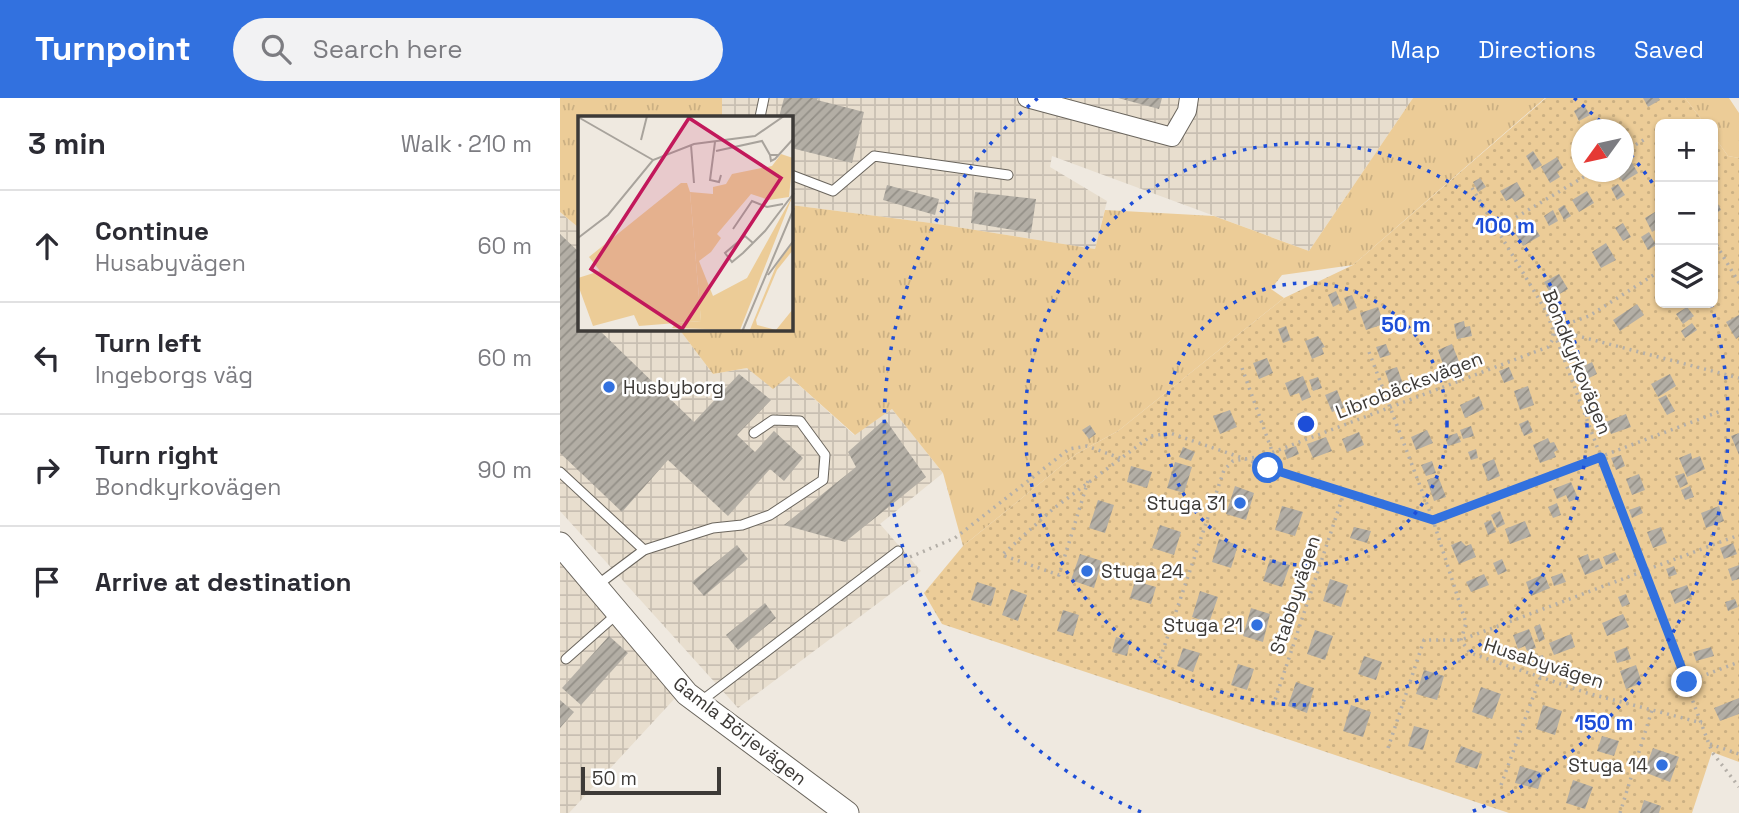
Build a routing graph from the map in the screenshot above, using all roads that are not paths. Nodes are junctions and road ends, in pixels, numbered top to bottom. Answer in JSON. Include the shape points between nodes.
{"nodes":[{"id":1,"x":764,"y":98,"type":"edge"},
{"id":2,"x":1027,"y":98,"type":"edge"},
{"id":3,"x":1189,"y":98,"type":"edge"},
{"id":4,"x":760,"y":116,"type":"edge"},
{"id":5,"x":1008,"y":175,"type":"dead end"},
{"id":6,"x":793,"y":176,"type":"edge"},
{"id":7,"x":754,"y":433,"type":"dead end"},
{"id":8,"x":560,"y":472,"type":"edge"},
{"id":9,"x":560,"y":544,"type":"edge"},
{"id":10,"x":644,"y":550,"type":"junction"},
{"id":11,"x":898,"y":551,"type":"dead end"},
{"id":12,"x":595,"y":587,"type":"junction"},
{"id":13,"x":617,"y":614,"type":"junction"},
{"id":14,"x":566,"y":659,"type":"dead end"},
{"id":15,"x":699,"y":703,"type":"junction"},
{"id":16,"x":847,"y":813,"type":"edge"}],
"edges":[{"from":1,"to":4,"type":"lane"},
{"from":2,"to":3,"type":"street","via":[[1171,137],[1187,111]]},
{"from":5,"to":6,"type":"lane","via":[[874,156],[833,191]]},
{"from":7,"to":10,"type":"lane","via":[[773,420],[800,421],[825,455],[823,480],[770,515]]},
{"from":8,"to":10,"type":"lane"},
{"from":9,"to":12,"type":"street","name":"Gamla Börjevägen"},
{"from":10,"to":12,"type":"lane"},
{"from":11,"to":15,"type":"lane"},
{"from":12,"to":13,"type":"street","name":"Gamla Börjevägen"},
{"from":13,"to":14,"type":"lane"},
{"from":13,"to":15,"type":"street","name":"Gamla Börjevägen"},
{"from":15,"to":16,"type":"street","name":"Gamla Börjevägen"}]}
